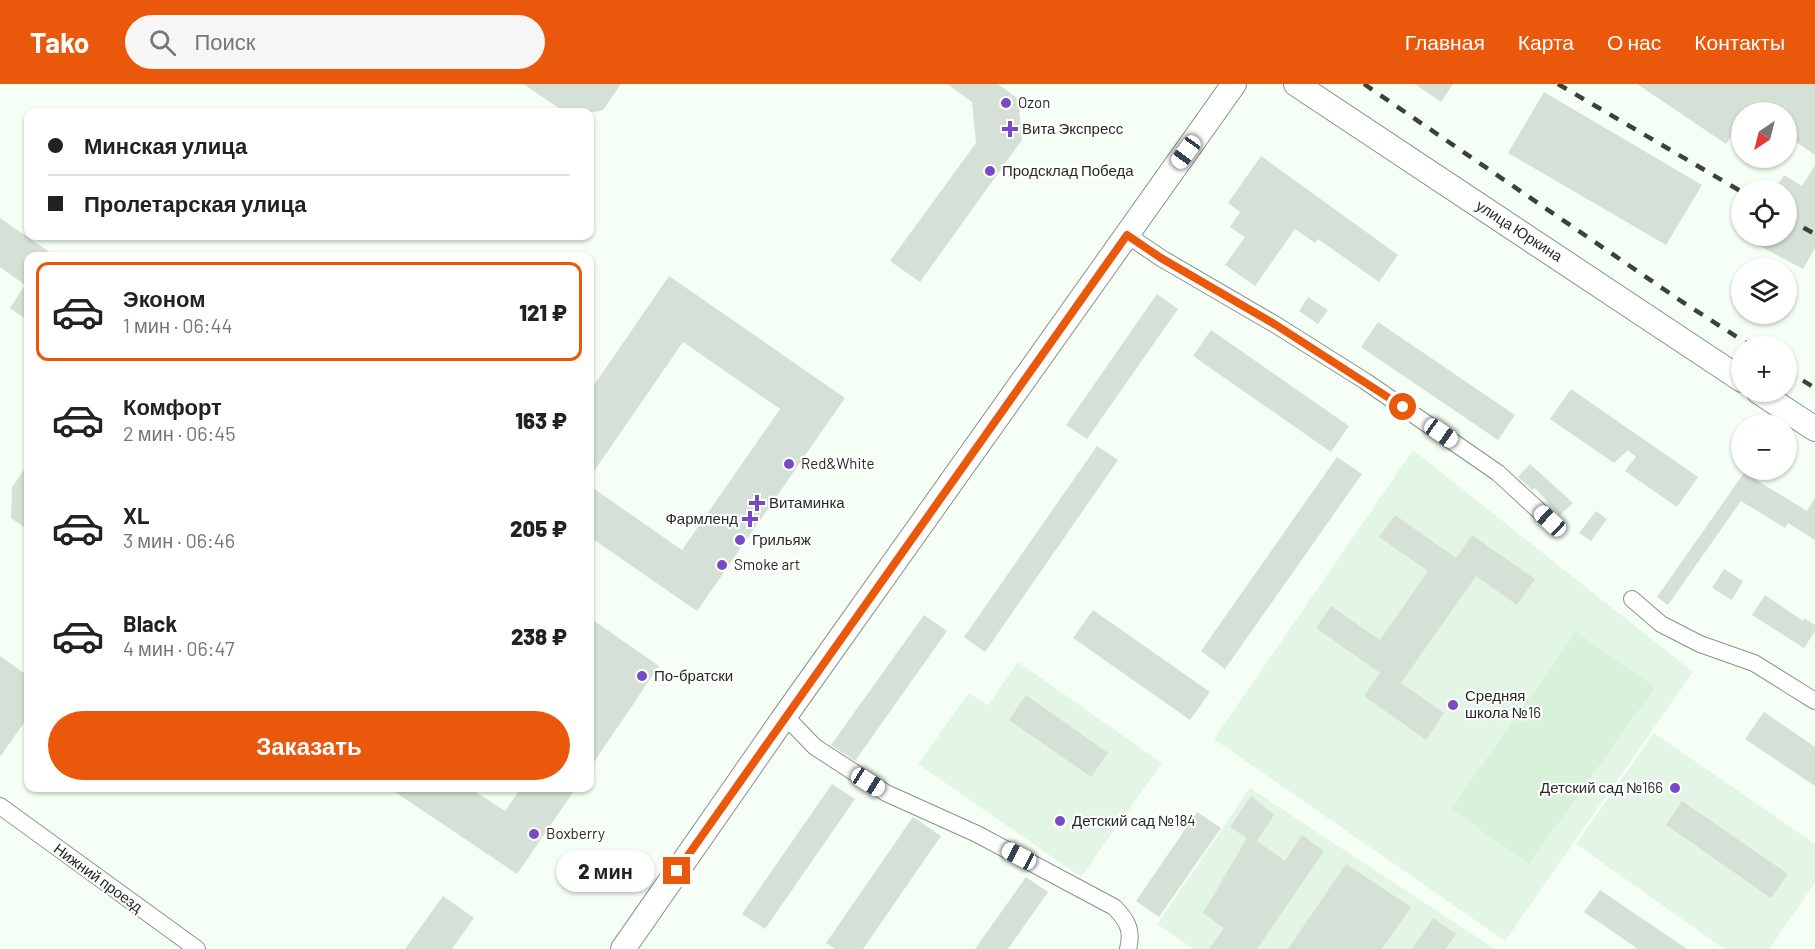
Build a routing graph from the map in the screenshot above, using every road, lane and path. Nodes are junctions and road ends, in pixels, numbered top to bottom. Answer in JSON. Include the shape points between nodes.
{"nodes":[{"id":1,"x":1234,"y":84,"type":"edge"},
{"id":2,"x":1296,"y":84,"type":"edge"},
{"id":3,"x":1127,"y":235,"type":"junction"},
{"id":4,"x":1731,"y":373,"type":"edge"},
{"id":5,"x":1774,"y":402,"type":"edge"},
{"id":6,"x":1815,"y":429,"type":"edge"},
{"id":7,"x":1550,"y":521,"type":"dead end"},
{"id":8,"x":1632,"y":599,"type":"dead end"},
{"id":9,"x":1815,"y":701,"type":"edge"},
{"id":10,"x":785,"y":717,"type":"junction"},
{"id":11,"x":0,"y":806,"type":"edge"},
{"id":12,"x":197,"y":949,"type":"edge"},
{"id":13,"x":623,"y":949,"type":"edge"},
{"id":14,"x":1128,"y":949,"type":"edge"}],
"edges":[{"from":1,"to":3,"type":"main road"},
{"from":2,"to":4,"type":"main road","name":"улица Юркина"},
{"from":3,"to":7,"type":"street","via":[[1365,381],[1498,472]]},
{"from":3,"to":10,"type":"main road"},
{"from":5,"to":6,"type":"main road"},
{"from":8,"to":9,"type":"street","via":[[1661,624],[1700,644],[1754,663]]},
{"from":10,"to":13,"type":"main road"},
{"from":10,"to":14,"type":"street","via":[[815,747],[886,793],[977,834],[1114,907],[1126,920],[1132,936]]},
{"from":11,"to":12,"type":"street","name":"Нижний проезд"}]}
